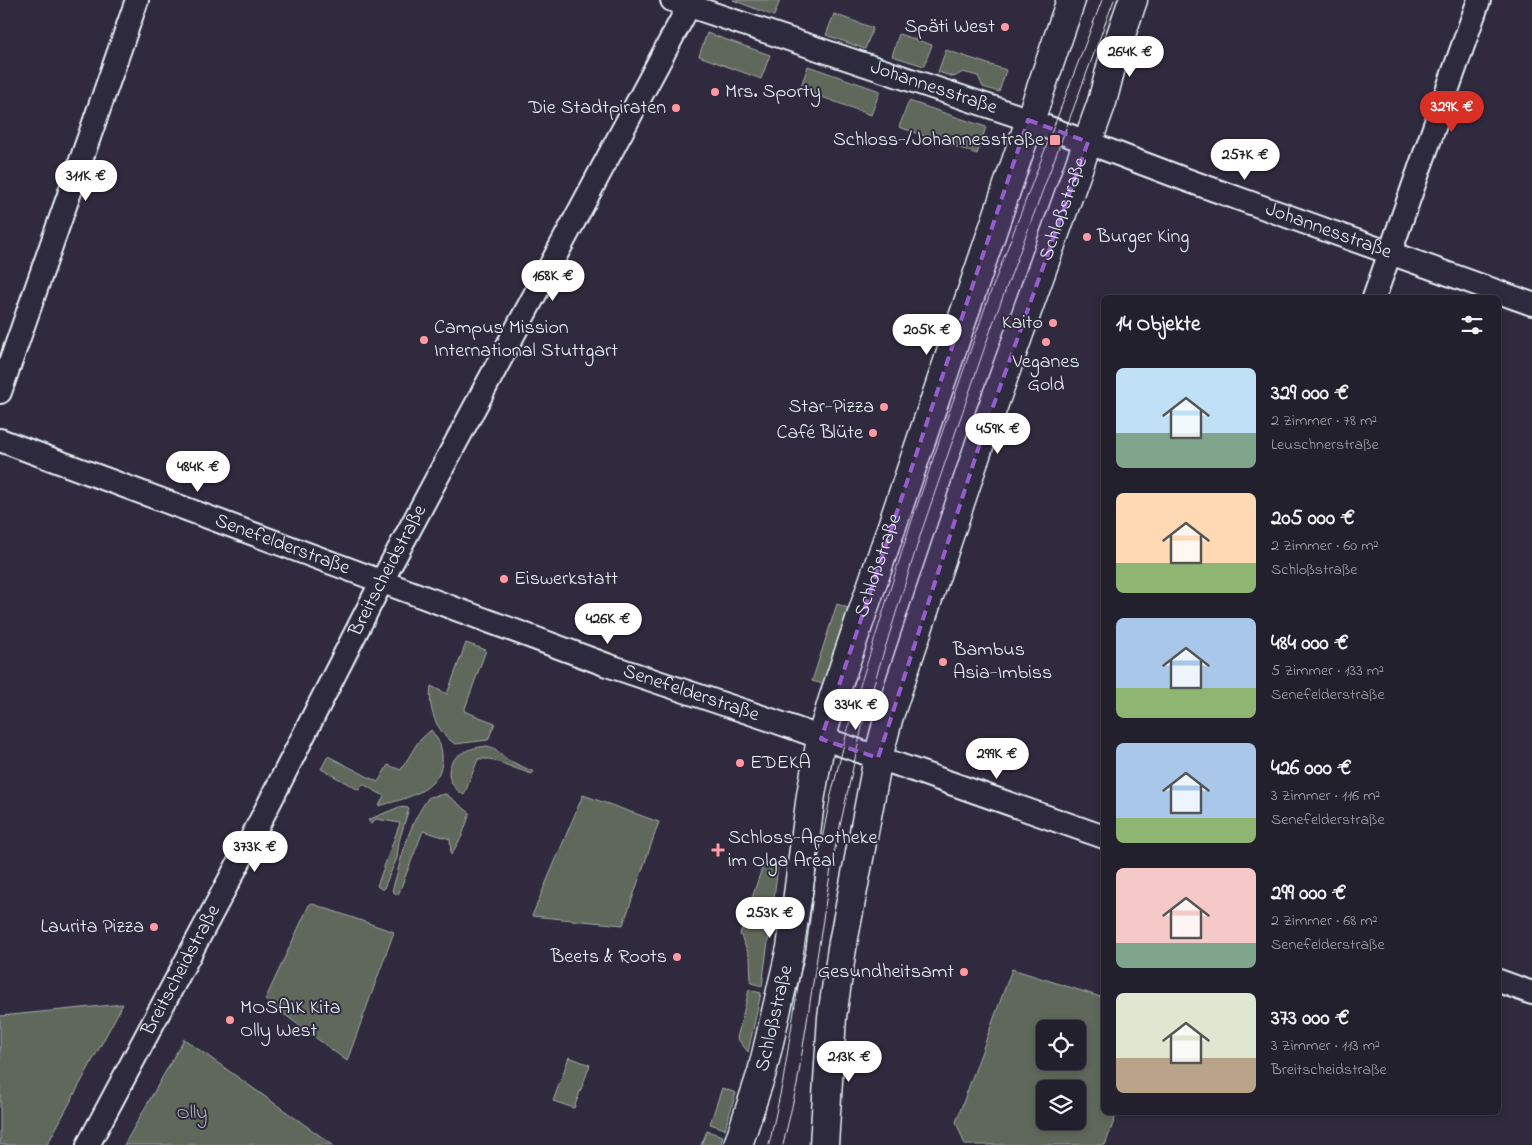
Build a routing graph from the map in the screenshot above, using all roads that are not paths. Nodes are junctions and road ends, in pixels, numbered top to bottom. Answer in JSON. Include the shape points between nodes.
{"nodes":[{"id":1,"x":137,"y":0,"type":"edge"},
{"id":2,"x":1070,"y":0,"type":"edge"},
{"id":3,"x":1133,"y":0,"type":"edge"},
{"id":4,"x":1479,"y":0,"type":"edge"},
{"id":5,"x":684,"y":2,"type":"edge"},
{"id":6,"x":1028,"y":120,"type":"junction"},
{"id":7,"x":1088,"y":142,"type":"junction"},
{"id":8,"x":1390,"y":254,"type":"junction"},
{"id":9,"x":1375,"y":295,"type":"edge"},
{"id":10,"x":1532,"y":304,"type":"edge"},
{"id":11,"x":0,"y":392,"type":"edge"},
{"id":12,"x":0,"y":440,"type":"edge"},
{"id":13,"x":382,"y":581,"type":"junction"},
{"id":14,"x":822,"y":739,"type":"junction"},
{"id":15,"x":878,"y":758,"type":"junction"},
{"id":16,"x":1101,"y":836,"type":"edge"},
{"id":17,"x":1501,"y":982,"type":"edge"},
{"id":18,"x":1532,"y":994,"type":"edge"},
{"id":19,"x":88,"y":1145,"type":"edge"},
{"id":20,"x":738,"y":1145,"type":"edge"},
{"id":21,"x":824,"y":1145,"type":"edge"}],
"edges":[{"from":1,"to":11,"type":"street"},
{"from":2,"to":6,"type":"street","name":"Schloßstraße"},
{"from":3,"to":7,"type":"street","name":"Schloßstraße"},
{"from":4,"to":8,"type":"street"},
{"from":5,"to":6,"type":"street","name":"Johannesstraße"},
{"from":5,"to":13,"type":"street","name":"Breitscheidstraße"},
{"from":6,"to":7,"type":"street","name":"Johannesstraße"},
{"from":6,"to":14,"type":"street","name":"Schloßstraße","via":[[992,236],[860,614]]},
{"from":7,"to":8,"type":"street","name":"Johannesstraße"},
{"from":7,"to":15,"type":"street","name":"Schloßstraße","via":[[978,449]]},
{"from":8,"to":9,"type":"street"},
{"from":8,"to":10,"type":"street","name":"Johannesstraße"},
{"from":12,"to":13,"type":"street","name":"Senefelderstraße"},
{"from":13,"to":14,"type":"street","name":"Senefelderstraße","via":[[607,665]]},
{"from":13,"to":19,"type":"street","name":"Breitscheidstraße","via":[[247,847]]},
{"from":14,"to":15,"type":"street","name":"Senefelderstraße"},
{"from":14,"to":20,"type":"street","name":"Schloßstraße","via":[[790,948],[762,1072]]},
{"from":15,"to":16,"type":"street","name":"Senefelderstraße"},
{"from":15,"to":21,"type":"street","name":"Schloßstraße","via":[[832,1017]]},
{"from":17,"to":18,"type":"street"}]}
